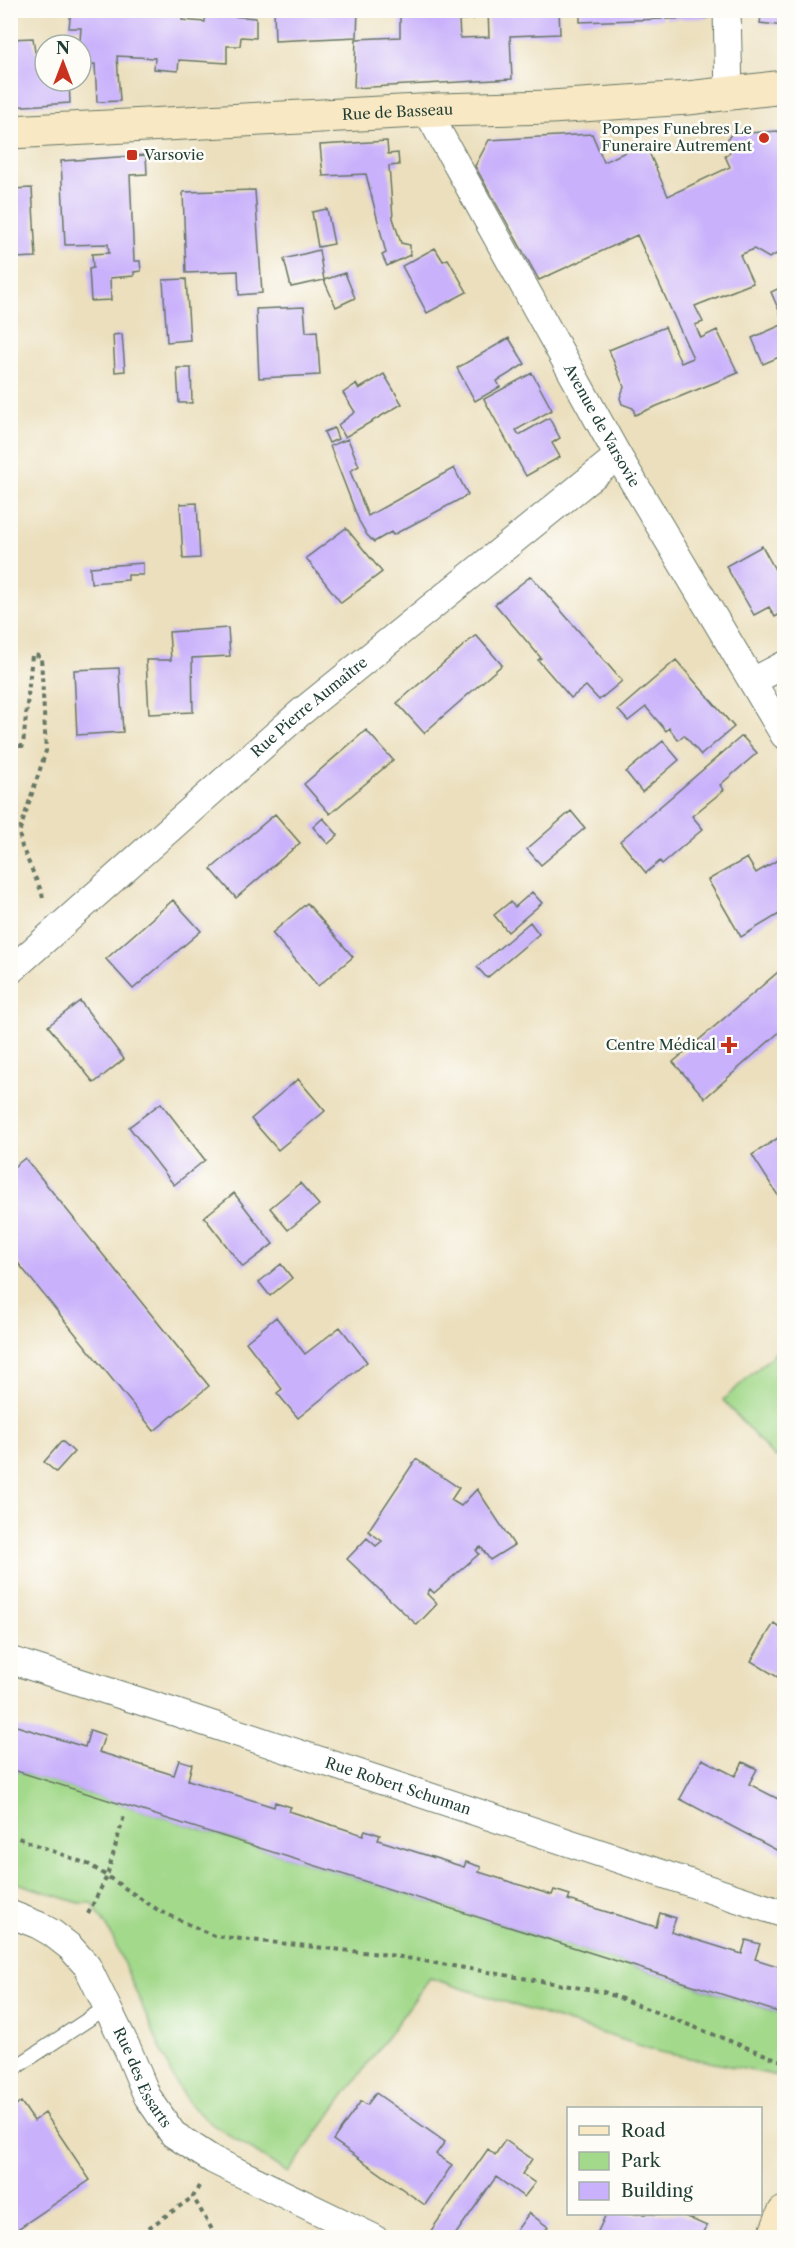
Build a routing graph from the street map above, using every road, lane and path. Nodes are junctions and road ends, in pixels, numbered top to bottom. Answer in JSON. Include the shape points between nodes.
{"nodes":[{"id":1,"x":727,"y":10,"type":"edge"},
{"id":2,"x":784,"y":87,"type":"edge"},
{"id":3,"x":729,"y":93,"type":"junction"},
{"id":4,"x":427,"y":111,"type":"junction"},
{"id":5,"x":10,"y":132,"type":"edge"},
{"id":6,"x":618,"y":456,"type":"junction"},
{"id":7,"x":784,"y":666,"type":"edge"},
{"id":8,"x":753,"y":681,"type":"junction"},
{"id":9,"x":784,"y":735,"type":"edge"},
{"id":10,"x":19,"y":746,"type":"dead end"},
{"id":11,"x":43,"y":903,"type":"dead end"},
{"id":12,"x":10,"y":971,"type":"edge"},
{"id":13,"x":10,"y":1660,"type":"edge"},
{"id":14,"x":124,"y":1816,"type":"dead end"},
{"id":15,"x":10,"y":1835,"type":"edge"},
{"id":16,"x":107,"y":1876,"type":"junction"},
{"id":17,"x":10,"y":1914,"type":"edge"},
{"id":18,"x":88,"y":1914,"type":"dead end"},
{"id":19,"x":784,"y":1914,"type":"edge"},
{"id":20,"x":107,"y":2007,"type":"junction"},
{"id":21,"x":784,"y":2062,"type":"edge"},
{"id":22,"x":10,"y":2071,"type":"edge"},
{"id":23,"x":213,"y":2160,"type":"junction"},
{"id":24,"x":194,"y":2197,"type":"junction"},
{"id":25,"x":784,"y":2213,"type":"edge"},
{"id":26,"x":134,"y":2238,"type":"edge"},
{"id":27,"x":217,"y":2238,"type":"edge"},
{"id":28,"x":374,"y":2238,"type":"edge"},
{"id":29,"x":774,"y":2238,"type":"edge"}],
"edges":[{"from":1,"to":3,"type":"street"},
{"from":2,"to":3,"type":"street","name":"Rue de Basseau"},
{"from":3,"to":4,"type":"street","name":"Rue de Basseau","via":[[551,107]]},
{"from":4,"to":5,"type":"street","name":"Rue de Basseau"},
{"from":4,"to":6,"type":"street","name":"Avenue de Varsovie"},
{"from":6,"to":8,"type":"street","name":"Avenue de Varsovie"},
{"from":6,"to":12,"type":"street","name":"Rue Pierre Aumaître","via":[[300,713]]},
{"from":7,"to":8,"type":"street"},
{"from":8,"to":9,"type":"street","name":"Avenue de Varsovie"},
{"from":10,"to":11,"type":"path","via":[[23,746],[32,655],[41,656],[46,751],[19,833]]},
{"from":13,"to":19,"type":"street","name":"Rue Robert Schuman"},
{"from":14,"to":16,"type":"path"},
{"from":15,"to":16,"type":"path","via":[[90,1865]]},
{"from":16,"to":18,"type":"path"},
{"from":16,"to":21,"type":"path","via":[[158,1910],[214,1935],[389,1955],[604,1992]]},
{"from":17,"to":20,"type":"street","name":"Rue des Essarts","via":[[38,1925],[70,1947],[87,1966]]},
{"from":20,"to":22,"type":"lane"},
{"from":20,"to":23,"type":"street","name":"Rue des Essarts","via":[[147,2096],[173,2134]]},
{"from":23,"to":24,"type":"path"},
{"from":23,"to":28,"type":"street","name":"Rue des Essarts"},
{"from":24,"to":26,"type":"path"},
{"from":24,"to":27,"type":"path"},
{"from":25,"to":29,"type":"street"}]}
